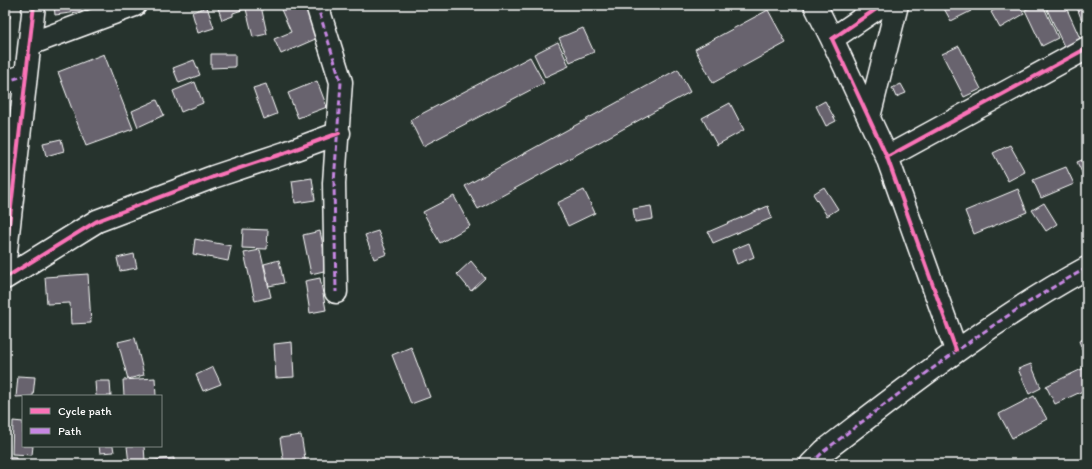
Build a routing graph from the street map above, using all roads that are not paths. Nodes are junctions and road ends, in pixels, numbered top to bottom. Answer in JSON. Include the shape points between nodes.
{"nodes":[{"id":1,"x":34,"y":5,"type":"edge"},
{"id":2,"x":135,"y":5,"type":"edge"},
{"id":3,"x":317,"y":5,"type":"edge"},
{"id":4,"x":815,"y":5,"type":"edge"},
{"id":5,"x":882,"y":5,"type":"edge"},
{"id":6,"x":897,"y":5,"type":"edge"},
{"id":7,"x":832,"y":39,"type":"junction"},
{"id":8,"x":30,"y":44,"type":"junction"},
{"id":9,"x":1087,"y":48,"type":"edge"},
{"id":10,"x":26,"y":76,"type":"junction"},
{"id":11,"x":5,"y":82,"type":"edge"},
{"id":12,"x":869,"y":117,"type":"junction"},
{"id":13,"x":339,"y":133,"type":"junction"},
{"id":14,"x":887,"y":157,"type":"junction"},
{"id":15,"x":5,"y":260,"type":"edge"},
{"id":16,"x":1087,"y":268,"type":"edge"},
{"id":17,"x":5,"y":278,"type":"edge"},
{"id":18,"x":336,"y":292,"type":"dead end"},
{"id":19,"x":956,"y":350,"type":"junction"},
{"id":20,"x":811,"y":464,"type":"edge"}],
"edges":[{"from":1,"to":8,"type":"street"},
{"from":2,"to":8,"type":"street"},
{"from":3,"to":13,"type":"street","via":[[341,82]]},
{"from":4,"to":7,"type":"street"},
{"from":5,"to":7,"type":"street"},
{"from":6,"to":12,"type":"street"},
{"from":7,"to":12,"type":"street"},
{"from":8,"to":10,"type":"street"},
{"from":9,"to":14,"type":"street"},
{"from":10,"to":11,"type":"street"},
{"from":10,"to":15,"type":"street"},
{"from":12,"to":14,"type":"street"},
{"from":13,"to":17,"type":"street","via":[[213,176],[97,222]]},
{"from":13,"to":18,"type":"street","via":[[334,184]]},
{"from":14,"to":19,"type":"street"},
{"from":16,"to":19,"type":"street","via":[[1052,287]]},
{"from":19,"to":20,"type":"street","via":[[824,451]]}]}
